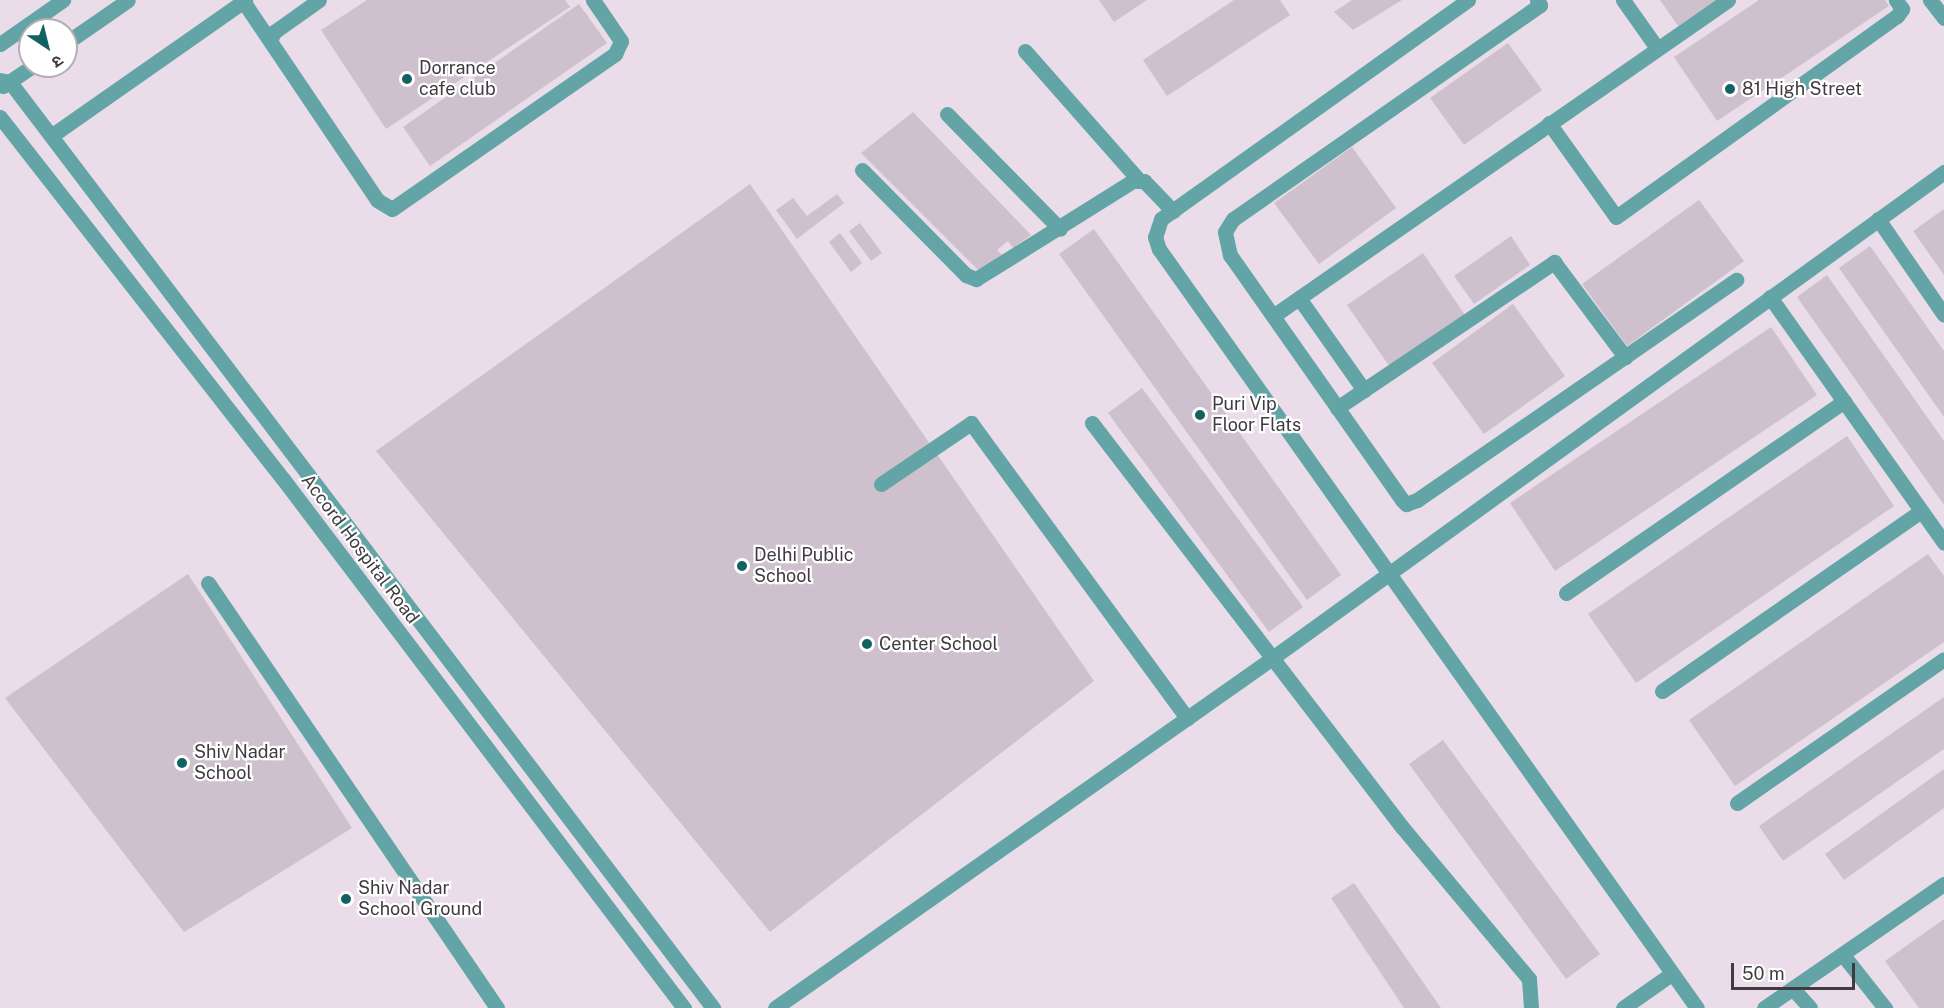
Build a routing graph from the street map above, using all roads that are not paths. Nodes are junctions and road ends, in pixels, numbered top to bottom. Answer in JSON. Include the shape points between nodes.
{"nodes":[{"id":1,"x":63,"y":0,"type":"edge"},
{"id":2,"x":128,"y":0,"type":"edge"},
{"id":3,"x":319,"y":0,"type":"edge"},
{"id":4,"x":593,"y":0,"type":"edge"},
{"id":5,"x":1468,"y":0,"type":"edge"},
{"id":6,"x":1623,"y":0,"type":"edge"},
{"id":7,"x":1728,"y":0,"type":"edge"},
{"id":8,"x":1896,"y":0,"type":"edge"},
{"id":9,"x":1930,"y":0,"type":"edge"},
{"id":10,"x":244,"y":1,"type":"edge"},
{"id":11,"x":1541,"y":2,"type":"edge"},
{"id":12,"x":1944,"y":18,"type":"edge"},
{"id":13,"x":78,"y":35,"type":"edge"},
{"id":14,"x":270,"y":40,"type":"junction"},
{"id":15,"x":0,"y":44,"type":"edge"},
{"id":16,"x":1658,"y":48,"type":"junction"},
{"id":17,"x":1025,"y":51,"type":"dead end"},
{"id":18,"x":18,"y":75,"type":"edge"},
{"id":19,"x":3,"y":84,"type":"edge"},
{"id":20,"x":947,"y":114,"type":"dead end"},
{"id":21,"x":0,"y":117,"type":"edge"},
{"id":22,"x":1550,"y":123,"type":"junction"},
{"id":23,"x":51,"y":136,"type":"junction"},
{"id":24,"x":862,"y":170,"type":"dead end"},
{"id":25,"x":1944,"y":172,"type":"edge"},
{"id":26,"x":1138,"y":179,"type":"junction"},
{"id":27,"x":1173,"y":211,"type":"junction"},
{"id":28,"x":1878,"y":219,"type":"junction"},
{"id":29,"x":1060,"y":228,"type":"junction"},
{"id":30,"x":1736,"y":280,"type":"dead end"},
{"id":31,"x":1770,"y":297,"type":"junction"},
{"id":32,"x":1299,"y":298,"type":"junction"},
{"id":33,"x":1944,"y":315,"type":"edge"},
{"id":34,"x":1273,"y":316,"type":"junction"},
{"id":35,"x":1625,"y":357,"type":"junction"},
{"id":36,"x":1364,"y":390,"type":"junction"},
{"id":37,"x":1844,"y":401,"type":"junction"},
{"id":38,"x":1337,"y":408,"type":"junction"},
{"id":39,"x":1092,"y":423,"type":"dead end"},
{"id":40,"x":881,"y":484,"type":"dead end"},
{"id":41,"x":1921,"y":511,"type":"junction"},
{"id":42,"x":1944,"y":543,"type":"edge"},
{"id":43,"x":1389,"y":574,"type":"junction"},
{"id":44,"x":208,"y":584,"type":"dead end"},
{"id":45,"x":1566,"y":593,"type":"dead end"},
{"id":46,"x":1271,"y":659,"type":"junction"},
{"id":47,"x":1944,"y":659,"type":"edge"},
{"id":48,"x":1662,"y":691,"type":"dead end"},
{"id":49,"x":1187,"y":718,"type":"junction"},
{"id":50,"x":1737,"y":803,"type":"dead end"},
{"id":51,"x":1944,"y":884,"type":"edge"},
{"id":52,"x":1843,"y":955,"type":"junction"},
{"id":53,"x":1670,"y":975,"type":"junction"},
{"id":54,"x":1794,"y":990,"type":"junction"},
{"id":55,"x":497,"y":1008,"type":"edge"},
{"id":56,"x":684,"y":1008,"type":"edge"},
{"id":57,"x":713,"y":1008,"type":"edge"},
{"id":58,"x":775,"y":1008,"type":"edge"},
{"id":59,"x":1532,"y":1008,"type":"edge"},
{"id":60,"x":1623,"y":1008,"type":"edge"},
{"id":61,"x":1696,"y":1008,"type":"edge"},
{"id":62,"x":1764,"y":1008,"type":"edge"},
{"id":63,"x":1810,"y":1008,"type":"edge"},
{"id":64,"x":1885,"y":1008,"type":"edge"}],
"edges":[{"from":1,"to":15,"type":"street"},
{"from":2,"to":13,"type":"street"},
{"from":3,"to":14,"type":"street","via":[[274,32]]},
{"from":4,"to":14,"type":"street","via":[[621,41],[615,54],[392,209],[377,200]]},
{"from":5,"to":27,"type":"street"},
{"from":6,"to":16,"type":"street"},
{"from":7,"to":16,"type":"street"},
{"from":8,"to":22,"type":"street","via":[[1902,9],[1897,16],[1616,217]]},
{"from":9,"to":12,"type":"street"},
{"from":10,"to":14,"type":"street"},
{"from":10,"to":23,"type":"street"},
{"from":11,"to":34,"type":"street","via":[[1233,219],[1225,232],[1230,255]]},
{"from":16,"to":22,"type":"street"},
{"from":17,"to":26,"type":"street"},
{"from":18,"to":19,"type":"street"},
{"from":19,"to":23,"type":"street"},
{"from":20,"to":29,"type":"street"},
{"from":21,"to":56,"type":"street","name":"Accord Hospital Road","via":[[290,488]]},
{"from":22,"to":32,"type":"street"},
{"from":23,"to":57,"type":"street"},
{"from":24,"to":29,"type":"street","via":[[966,275],[976,279]]},
{"from":25,"to":28,"type":"street"},
{"from":26,"to":27,"type":"street"},
{"from":26,"to":29,"type":"street"},
{"from":27,"to":43,"type":"street","via":[[1156,228],[1159,249]]},
{"from":28,"to":31,"type":"street"},
{"from":28,"to":33,"type":"street"},
{"from":30,"to":35,"type":"street"},
{"from":31,"to":37,"type":"street"},
{"from":31,"to":43,"type":"street"},
{"from":32,"to":34,"type":"street"},
{"from":32,"to":36,"type":"street"},
{"from":34,"to":38,"type":"street"},
{"from":35,"to":36,"type":"street","via":[[1554,261]]},
{"from":35,"to":38,"type":"street","via":[[1411,503],[1402,500]]},
{"from":36,"to":38,"type":"street"},
{"from":37,"to":41,"type":"street"},
{"from":37,"to":45,"type":"street"},
{"from":39,"to":46,"type":"street"},
{"from":40,"to":49,"type":"street","via":[[971,423]]},
{"from":41,"to":42,"type":"street"},
{"from":41,"to":48,"type":"street"},
{"from":43,"to":46,"type":"street"},
{"from":43,"to":53,"type":"street"},
{"from":44,"to":55,"type":"street"},
{"from":46,"to":49,"type":"street"},
{"from":46,"to":59,"type":"street","via":[[1529,979]]},
{"from":47,"to":50,"type":"street"},
{"from":49,"to":58,"type":"street"},
{"from":51,"to":52,"type":"street"},
{"from":52,"to":54,"type":"street"},
{"from":52,"to":64,"type":"street"},
{"from":53,"to":60,"type":"street"},
{"from":53,"to":61,"type":"street"},
{"from":54,"to":62,"type":"street"},
{"from":54,"to":63,"type":"street"}]}
